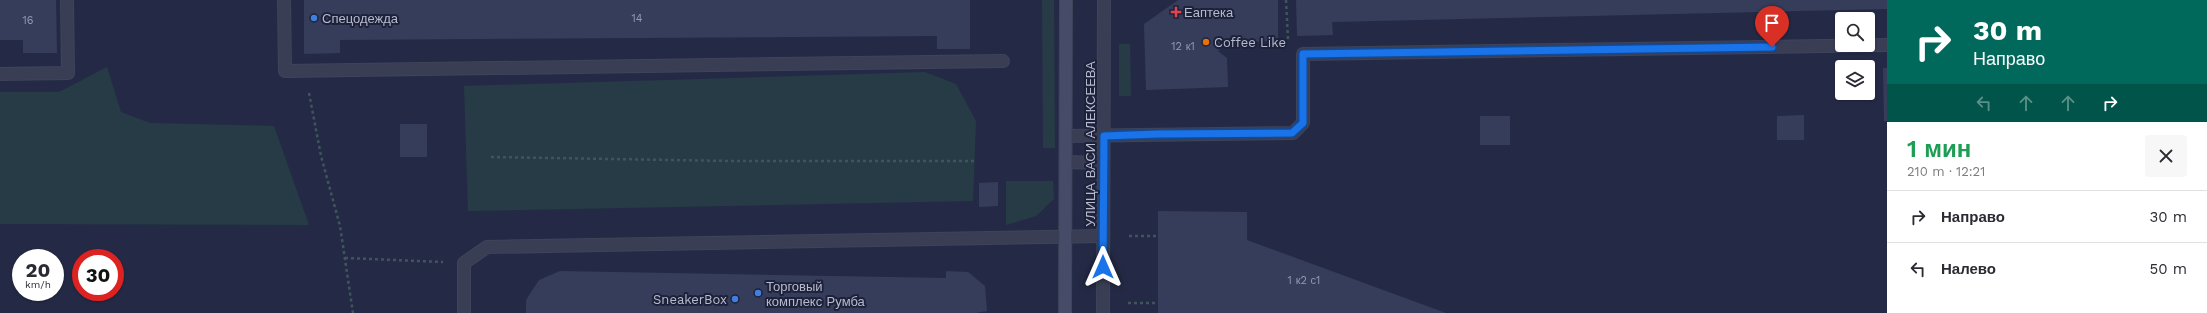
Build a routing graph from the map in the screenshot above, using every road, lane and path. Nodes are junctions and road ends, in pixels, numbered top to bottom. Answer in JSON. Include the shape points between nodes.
{"nodes":[{"id":1,"x":67,"y":0,"type":"edge"},
{"id":2,"x":284,"y":0,"type":"edge"},
{"id":3,"x":1066,"y":0,"type":"edge"},
{"id":4,"x":1104,"y":0,"type":"edge"},
{"id":5,"x":1286,"y":0,"type":"edge"},
{"id":6,"x":1287,"y":20,"type":"dead end"},
{"id":7,"x":1887,"y":45,"type":"edge"},
{"id":8,"x":1003,"y":61,"type":"dead end"},
{"id":9,"x":306,"y":71,"type":"junction"},
{"id":10,"x":0,"y":74,"type":"edge"},
{"id":11,"x":1066,"y":136,"type":"junction"},
{"id":12,"x":1104,"y":136,"type":"junction"},
{"id":13,"x":491,"y":157,"type":"dead end"},
{"id":14,"x":974,"y":161,"type":"dead end"},
{"id":15,"x":1066,"y":162,"type":"junction"},
{"id":16,"x":1103,"y":163,"type":"junction"},
{"id":17,"x":1066,"y":236,"type":"junction"},
{"id":18,"x":1103,"y":236,"type":"junction"},
{"id":19,"x":1129,"y":236,"type":"dead end"},
{"id":20,"x":1158,"y":236,"type":"dead end"},
{"id":21,"x":344,"y":258,"type":"junction"},
{"id":22,"x":464,"y":263,"type":"junction"},
{"id":23,"x":1128,"y":303,"type":"dead end"},
{"id":24,"x":1158,"y":303,"type":"dead end"},
{"id":25,"x":353,"y":313,"type":"edge"},
{"id":26,"x":464,"y":313,"type":"edge"},
{"id":27,"x":1065,"y":313,"type":"edge"},
{"id":28,"x":1103,"y":313,"type":"edge"}],
"edges":[{"from":1,"to":10,"type":"street","via":[[68,73]]},
{"from":2,"to":9,"type":"street","via":[[284,71]]},
{"from":3,"to":11,"type":"street","name":"УЛИЦА ВАСИ АЛЕКСЕЕВА"},
{"from":4,"to":12,"type":"street","name":"УЛИЦА ВАСИ АЛЕКСЕЕВА"},
{"from":5,"to":6,"type":"path"},
{"from":7,"to":12,"type":"street","via":[[1303,54],[1303,123],[1292,133]]},
{"from":8,"to":9,"type":"street"},
{"from":9,"to":21,"type":"path","via":[[312,118],[340,226]]},
{"from":11,"to":12,"type":"street"},
{"from":11,"to":15,"type":"street","name":"УЛИЦА ВАСИ АЛЕКСЕЕВА"},
{"from":12,"to":16,"type":"street","name":"УЛИЦА ВАСИ АЛЕКСЕЕВА"},
{"from":13,"to":14,"type":"path","via":[[730,161]]},
{"from":15,"to":16,"type":"street"},
{"from":15,"to":17,"type":"street","name":"УЛИЦА ВАСИ АЛЕКСЕЕВА"},
{"from":16,"to":18,"type":"street","name":"УЛИЦА ВАСИ АЛЕКСЕЕВА"},
{"from":17,"to":18,"type":"street"},
{"from":17,"to":22,"type":"street","via":[[487,247]]},
{"from":17,"to":27,"type":"street","name":"УЛИЦА ВАСИ АЛЕКСЕЕВА"},
{"from":18,"to":28,"type":"street","name":"УЛИЦА ВАСИ АЛЕКСЕЕВА"},
{"from":19,"to":20,"type":"path"},
{"from":21,"to":22,"type":"path"},
{"from":21,"to":25,"type":"path"},
{"from":22,"to":26,"type":"street"},
{"from":23,"to":24,"type":"path"}]}
